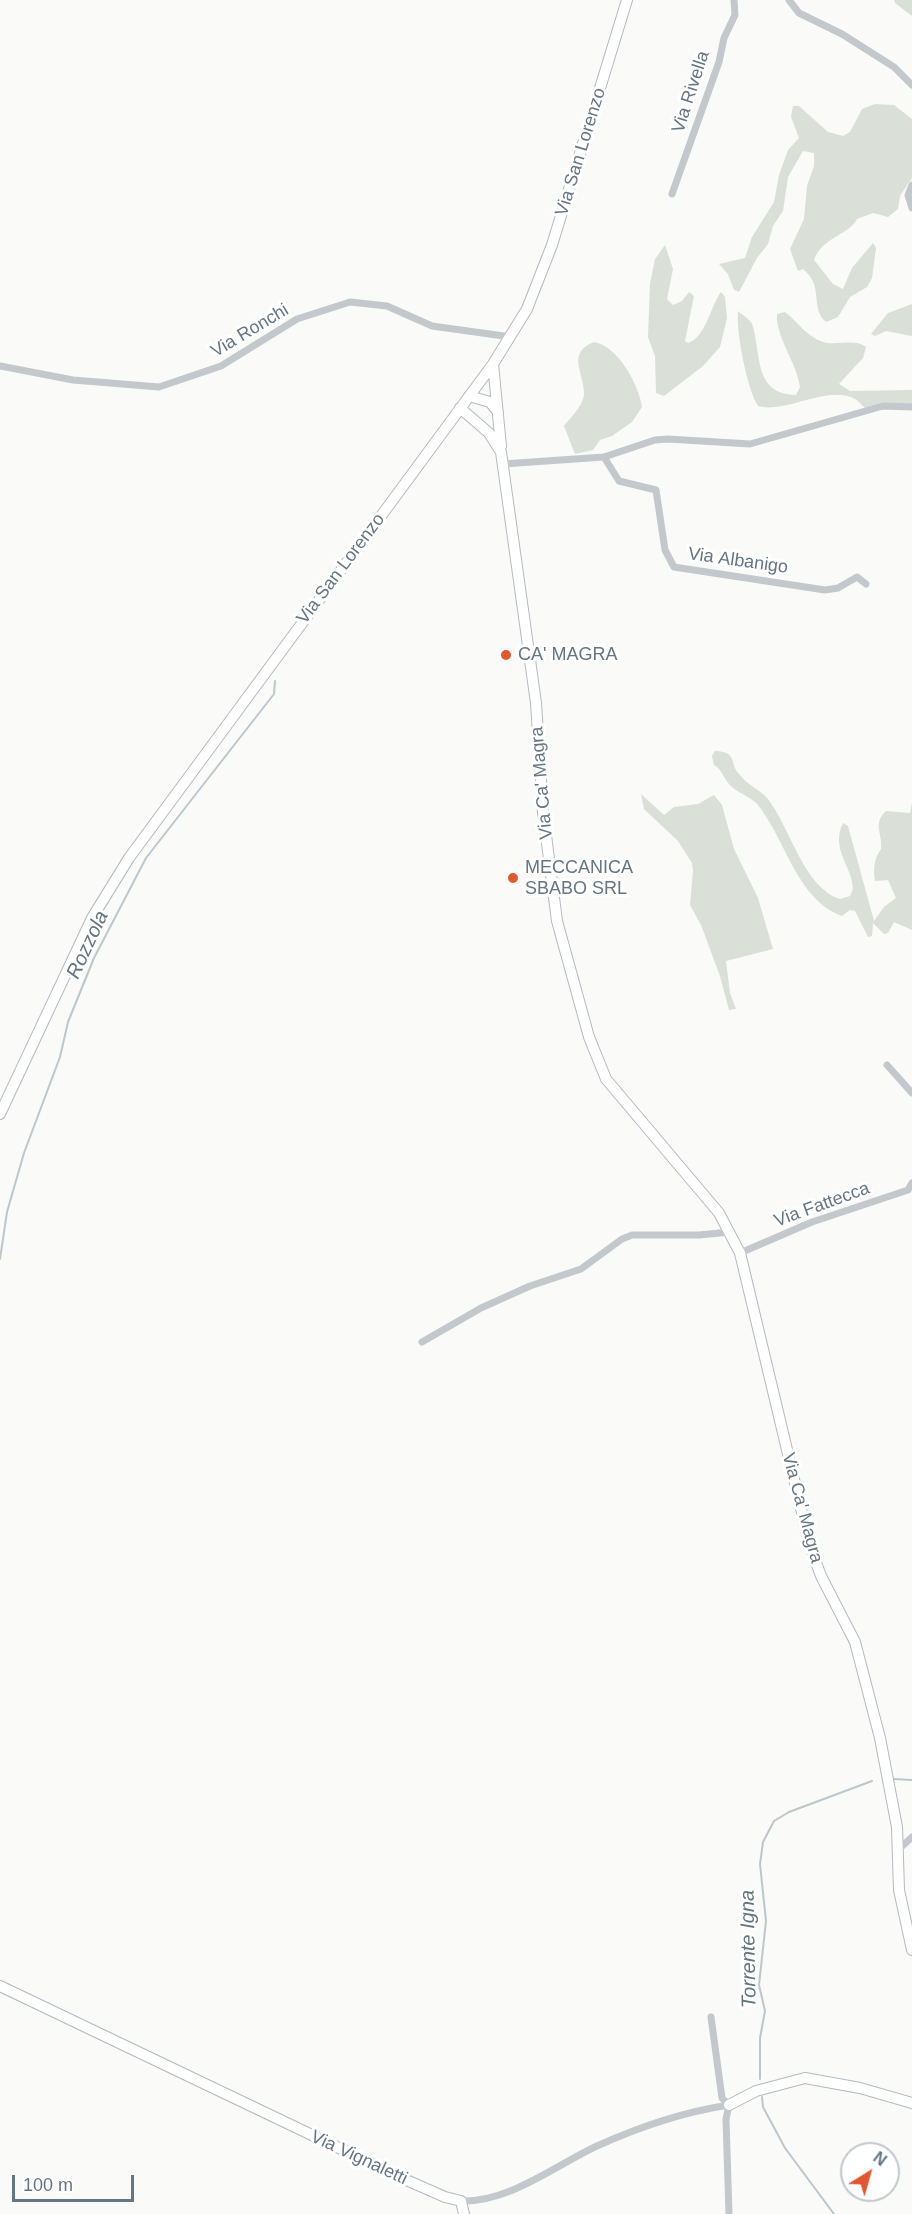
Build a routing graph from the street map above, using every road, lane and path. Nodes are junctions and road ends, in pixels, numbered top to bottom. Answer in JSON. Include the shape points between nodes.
{"nodes":[{"id":1,"x":627,"y":0,"type":"edge"},
{"id":2,"x":734,"y":0,"type":"edge"},
{"id":3,"x":789,"y":0,"type":"edge"},
{"id":4,"x":912,"y":85,"type":"edge"},
{"id":5,"x":912,"y":185,"type":"edge"},
{"id":6,"x":672,"y":194,"type":"dead end"},
{"id":7,"x":912,"y":208,"type":"edge"},
{"id":8,"x":511,"y":337,"type":"junction"},
{"id":9,"x":493,"y":364,"type":"junction"},
{"id":10,"x":0,"y":366,"type":"edge"},
{"id":11,"x":469,"y":396,"type":"junction"},
{"id":12,"x":912,"y":407,"type":"edge"},
{"id":13,"x":460,"y":408,"type":"junction"},
{"id":14,"x":498,"y":418,"type":"junction"},
{"id":15,"x":501,"y":452,"type":"junction"},
{"id":16,"x":604,"y":457,"type":"junction"},
{"id":17,"x":503,"y":464,"type":"junction"},
{"id":18,"x":866,"y":584,"type":"dead end"},
{"id":19,"x":887,"y":1065,"type":"dead end"},
{"id":20,"x":912,"y":1093,"type":"edge"},
{"id":21,"x":0,"y":1114,"type":"edge"},
{"id":22,"x":912,"y":1183,"type":"edge"},
{"id":23,"x":731,"y":1232,"type":"junction"},
{"id":24,"x":740,"y":1253,"type":"junction"},
{"id":25,"x":422,"y":1342,"type":"dead end"},
{"id":26,"x":912,"y":1837,"type":"edge"},
{"id":27,"x":898,"y":1850,"type":"junction"},
{"id":28,"x":912,"y":1950,"type":"edge"},
{"id":29,"x":0,"y":1986,"type":"edge"},
{"id":30,"x":711,"y":2017,"type":"dead end"},
{"id":31,"x":912,"y":2103,"type":"edge"},
{"id":32,"x":729,"y":2104,"type":"junction"},
{"id":33,"x":461,"y":2201,"type":"junction"},
{"id":34,"x":464,"y":2214,"type":"edge"},
{"id":35,"x":729,"y":2214,"type":"edge"}],
"edges":[{"from":1,"to":8,"type":"street","name":"Via San Lorenzo","via":[[552,245],[527,309]]},
{"from":2,"to":6,"type":"street","name":"Via Rivella","via":[[735,15]]},
{"from":3,"to":4,"type":"street","via":[[799,13],[894,67]]},
{"from":5,"to":7,"type":"street","via":[[908,195]]},
{"from":8,"to":9,"type":"street","name":"Via San Lorenzo"},
{"from":8,"to":10,"type":"street","name":"Via Ronchi","via":[[432,326],[387,306],[350,302],[297,319],[221,366],[159,387],[73,380]]},
{"from":9,"to":11,"type":"street","name":"Via San Lorenzo"},
{"from":9,"to":14,"type":"street"},
{"from":11,"to":13,"type":"street","name":"Via San Lorenzo"},
{"from":11,"to":14,"type":"street","via":[[490,402],[497,409]]},
{"from":12,"to":16,"type":"street","via":[[884,406],[750,444],[655,440]]},
{"from":13,"to":15,"type":"street","name":"Via Ca' Magra","via":[[489,433]]},
{"from":13,"to":21,"type":"street","name":"Via San Lorenzo","via":[[129,858],[92,918]]},
{"from":14,"to":15,"type":"street"},
{"from":15,"to":17,"type":"street","name":"Via Ca' Magra"},
{"from":16,"to":17,"type":"street"},
{"from":16,"to":18,"type":"street","name":"Via Albanigo","via":[[619,481],[656,490],[665,550],[674,567],[825,591],[857,577]]},
{"from":17,"to":23,"type":"street","name":"Via Ca' Magra","via":[[536,703],[543,812],[557,921],[589,1037],[606,1078],[708,1198]]},
{"from":19,"to":20,"type":"street"},
{"from":22,"to":24,"type":"street","name":"Via Fattecca","via":[[908,1190],[812,1222]]},
{"from":23,"to":24,"type":"street","name":"Via Ca' Magra"},
{"from":23,"to":25,"type":"street","via":[[632,1235],[581,1269],[480,1308]]},
{"from":24,"to":27,"type":"street","name":"Via Ca' Magra","via":[[810,1546],[858,1653],[880,1737]]},
{"from":26,"to":27,"type":"street"},
{"from":27,"to":28,"type":"street","name":"Via Ca' Magra","via":[[899,1890]]},
{"from":29,"to":33,"type":"street","name":"Via Vignaletti","via":[[404,2179]]},
{"from":30,"to":32,"type":"street","via":[[722,2098]]},
{"from":31,"to":32,"type":"street","name":"Via Vignaletti","via":[[806,2078],[772,2085]]},
{"from":32,"to":33,"type":"street","name":"Via Vignaletti","via":[[646,2126],[597,2146],[500,2196]]},
{"from":32,"to":35,"type":"street"},
{"from":33,"to":34,"type":"street"}]}
